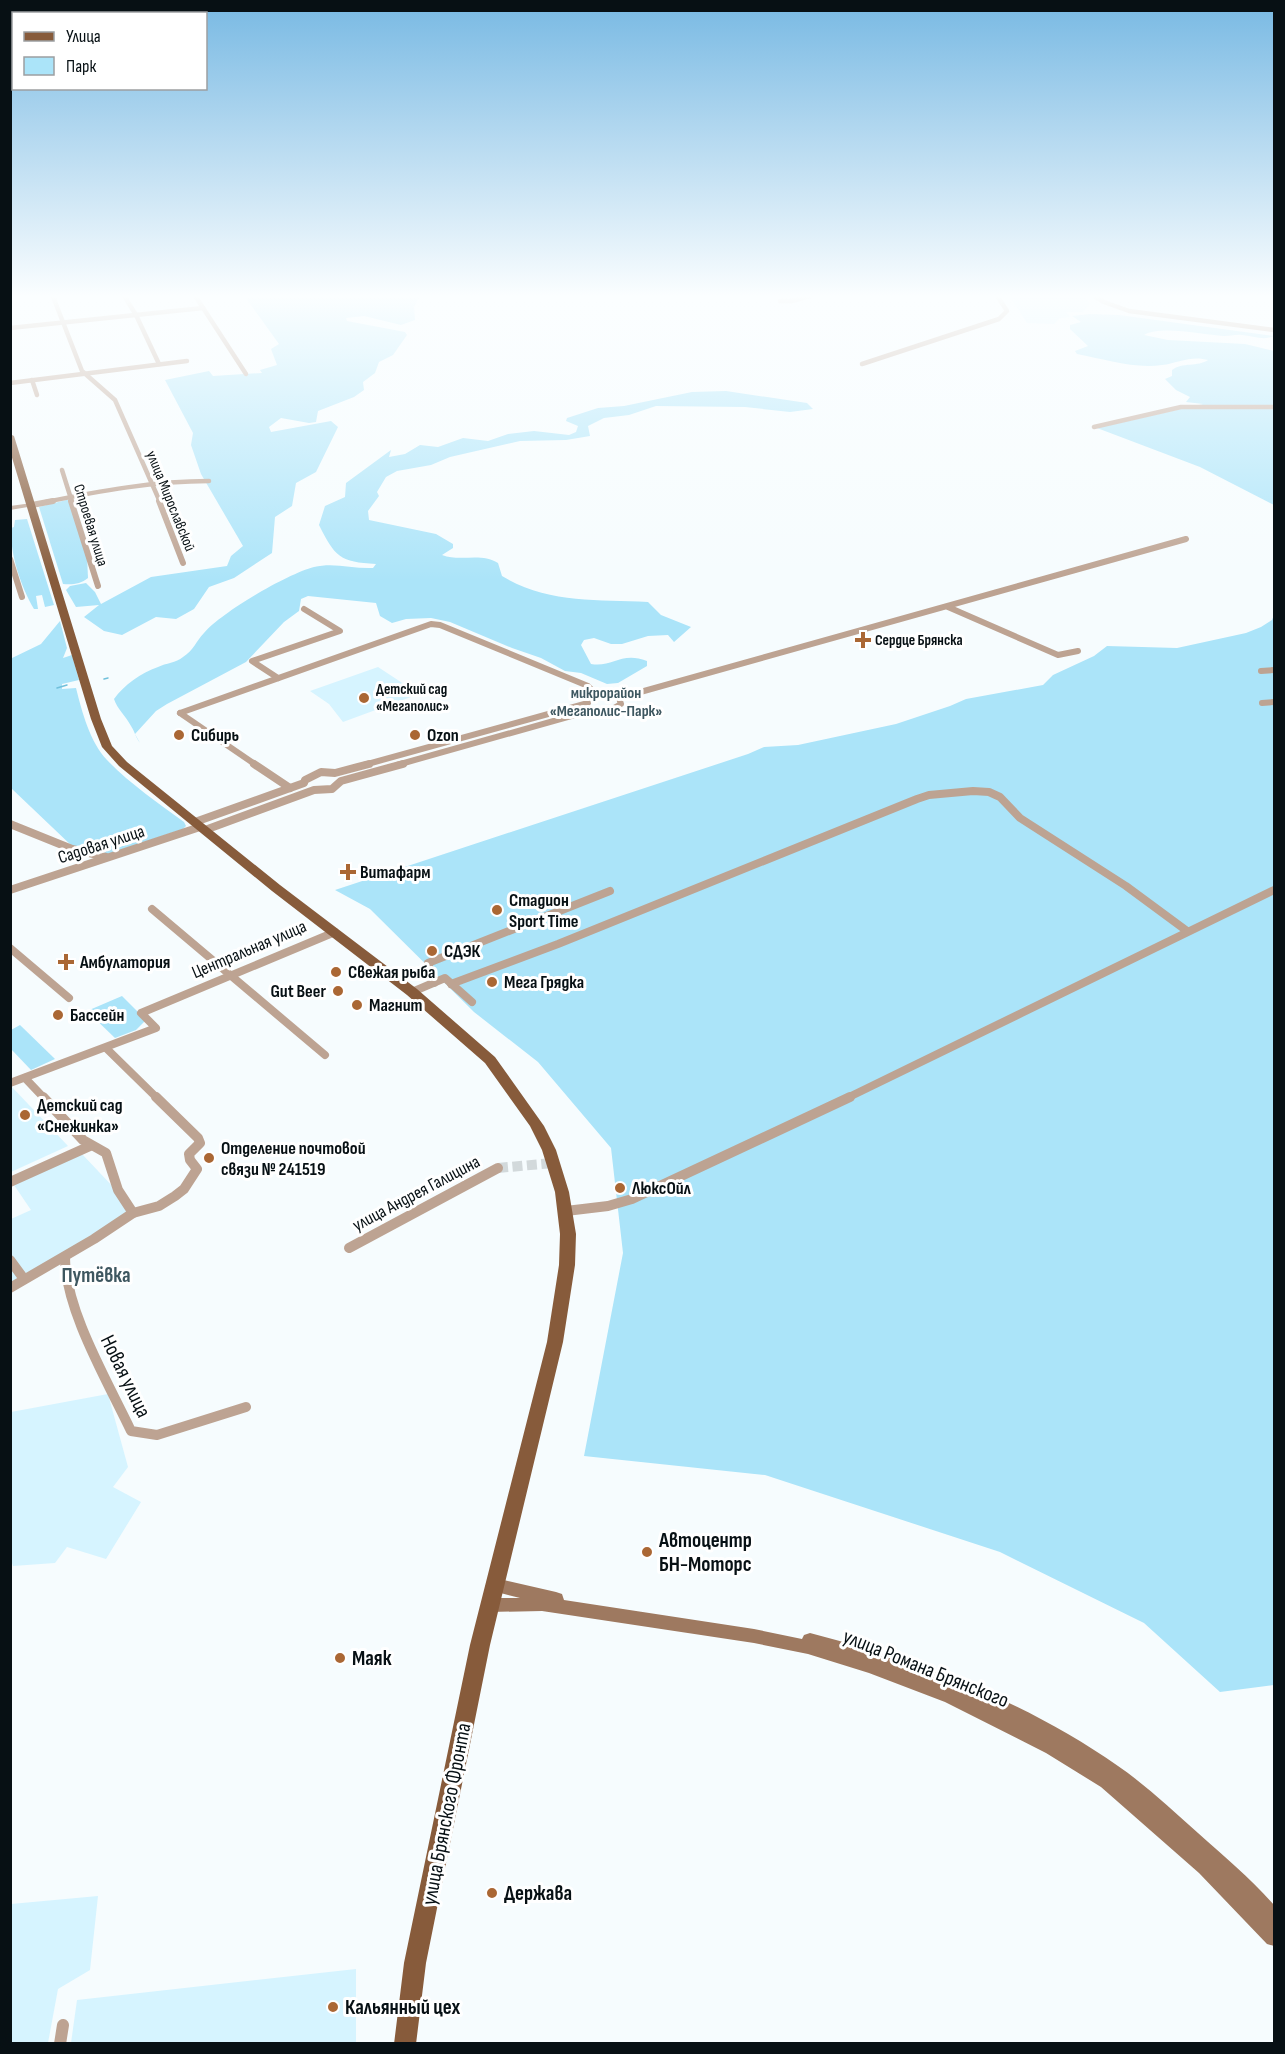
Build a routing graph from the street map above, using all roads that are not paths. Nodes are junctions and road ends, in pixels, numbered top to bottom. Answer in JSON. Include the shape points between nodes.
{"nodes":[{"id":1,"x":35,"y":390,"type":"edge"},
{"id":2,"x":104,"y":390,"type":"edge"},
{"id":3,"x":37,"y":395,"type":"dead end"},
{"id":4,"x":1275,"y":407,"type":"edge"},
{"id":5,"x":1094,"y":427,"type":"dead end"},
{"id":6,"x":10,"y":436,"type":"edge"},
{"id":7,"x":62,"y":470,"type":"dead end"},
{"id":8,"x":209,"y":481,"type":"dead end"},
{"id":9,"x":152,"y":486,"type":"junction"},
{"id":10,"x":70,"y":497,"type":"junction"},
{"id":11,"x":32,"y":505,"type":"junction"},
{"id":12,"x":10,"y":508,"type":"edge"},
{"id":13,"x":1186,"y":539,"type":"dead end"},
{"id":14,"x":11,"y":562,"type":"edge"},
{"id":15,"x":183,"y":563,"type":"dead end"},
{"id":16,"x":98,"y":586,"type":"dead end"},
{"id":17,"x":22,"y":597,"type":"dead end"},
{"id":18,"x":948,"y":607,"type":"junction"},
{"id":19,"x":304,"y":609,"type":"dead end"},
{"id":20,"x":1078,"y":651,"type":"dead end"},
{"id":21,"x":1275,"y":670,"type":"edge"},
{"id":22,"x":1261,"y":671,"type":"dead end"},
{"id":23,"x":278,"y":678,"type":"junction"},
{"id":24,"x":597,"y":695,"type":"junction"},
{"id":25,"x":619,"y":698,"type":"junction"},
{"id":26,"x":1275,"y":702,"type":"edge"},
{"id":27,"x":588,"y":703,"type":"junction"},
{"id":28,"x":1262,"y":703,"type":"dead end"},
{"id":29,"x":596,"y":708,"type":"junction"},
{"id":30,"x":335,"y":773,"type":"junction"},
{"id":31,"x":342,"y":780,"type":"junction"},
{"id":32,"x":304,"y":783,"type":"junction"},
{"id":33,"x":290,"y":788,"type":"junction"},
{"id":34,"x":314,"y":790,"type":"junction"},
{"id":35,"x":10,"y":824,"type":"edge"},
{"id":36,"x":200,"y":826,"type":"junction"},
{"id":37,"x":106,"y":858,"type":"junction"},
{"id":38,"x":10,"y":890,"type":"edge"},
{"id":39,"x":1275,"y":890,"type":"edge"},
{"id":40,"x":610,"y":891,"type":"dead end"},
{"id":41,"x":152,"y":909,"type":"dead end"},
{"id":42,"x":1187,"y":931,"type":"junction"},
{"id":43,"x":335,"y":932,"type":"junction"},
{"id":44,"x":10,"y":948,"type":"edge"},
{"id":45,"x":231,"y":976,"type":"junction"},
{"id":46,"x":434,"y":983,"type":"junction"},
{"id":47,"x":451,"y":984,"type":"junction"},
{"id":48,"x":412,"y":992,"type":"junction"},
{"id":49,"x":69,"y":999,"type":"dead end"},
{"id":50,"x":472,"y":1002,"type":"dead end"},
{"id":51,"x":106,"y":1048,"type":"junction"},
{"id":52,"x":325,"y":1055,"type":"dead end"},
{"id":53,"x":25,"y":1078,"type":"junction"},
{"id":54,"x":10,"y":1083,"type":"edge"},
{"id":55,"x":90,"y":1146,"type":"junction"},
{"id":56,"x":498,"y":1168,"type":"tunnel mouth"},
{"id":57,"x":10,"y":1182,"type":"edge"},
{"id":58,"x":566,"y":1211,"type":"junction"},
{"id":59,"x":132,"y":1213,"type":"junction"},
{"id":60,"x":349,"y":1248,"type":"dead end"},
{"id":61,"x":65,"y":1257,"type":"junction"},
{"id":62,"x":10,"y":1260,"type":"edge"},
{"id":63,"x":39,"y":1271,"type":"junction"},
{"id":64,"x":65,"y":1278,"type":"junction"},
{"id":65,"x":24,"y":1280,"type":"junction"},
{"id":66,"x":10,"y":1288,"type":"edge"},
{"id":67,"x":246,"y":1407,"type":"dead end"},
{"id":68,"x":495,"y":1585,"type":"junction"},
{"id":69,"x":489,"y":1605,"type":"junction"},
{"id":70,"x":1275,"y":1919,"type":"edge"},
{"id":71,"x":1275,"y":1937,"type":"edge"},
{"id":72,"x":63,"y":2025,"type":"dead end"},
{"id":73,"x":60,"y":2043,"type":"edge"},
{"id":74,"x":405,"y":2043,"type":"edge"}],
"edges":[{"from":1,"to":3,"type":"street"},
{"from":2,"to":9,"type":"street","name":"улица Мирославской","via":[[115,400]]},
{"from":4,"to":5,"type":"street","via":[[1181,407]]},
{"from":6,"to":11,"type":"main road","name":"улица Брянского Фронта"},
{"from":7,"to":10,"type":"street","name":"Строевая улица"},
{"from":8,"to":9,"type":"street"},
{"from":9,"to":10,"type":"street"},
{"from":9,"to":15,"type":"street","name":"улица Мирославской"},
{"from":10,"to":11,"type":"street"},
{"from":10,"to":16,"type":"street","name":"Строевая улица"},
{"from":11,"to":12,"type":"street"},
{"from":11,"to":36,"type":"main road","name":"улица Брянского Фронта","via":[[102,737],[112,754]]},
{"from":13,"to":18,"type":"street"},
{"from":14,"to":17,"type":"street"},
{"from":18,"to":20,"type":"street","via":[[1058,655]]},
{"from":18,"to":25,"type":"street"},
{"from":19,"to":23,"type":"street","via":[[340,631],[252,661]]},
{"from":21,"to":22,"type":"street"},
{"from":23,"to":24,"type":"street","via":[[435,624],[588,686]]},
{"from":23,"to":33,"type":"street","via":[[180,713]]},
{"from":24,"to":25,"type":"street"},
{"from":24,"to":27,"type":"street"},
{"from":25,"to":29,"type":"street","via":[[621,702],[616,708]]},
{"from":26,"to":28,"type":"street"},
{"from":27,"to":29,"type":"street"},
{"from":27,"to":30,"type":"street"},
{"from":29,"to":31,"type":"street"},
{"from":30,"to":31,"type":"street"},
{"from":30,"to":32,"type":"street","via":[[314,774]]},
{"from":31,"to":34,"type":"street","via":[[332,789]]},
{"from":32,"to":33,"type":"street"},
{"from":32,"to":34,"type":"street"},
{"from":33,"to":36,"type":"street"},
{"from":34,"to":36,"type":"street"},
{"from":35,"to":37,"type":"street"},
{"from":36,"to":37,"type":"street","name":"Садовая улица"},
{"from":36,"to":43,"type":"main road","name":"улица Брянского Фронта"},
{"from":37,"to":38,"type":"street","name":"Садовая улица"},
{"from":39,"to":42,"type":"street"},
{"from":40,"to":46,"type":"street","via":[[428,963]]},
{"from":41,"to":45,"type":"street"},
{"from":42,"to":47,"type":"street","via":[[1126,886],[1020,818],[1000,797],[973,791],[917,799]]},
{"from":42,"to":58,"type":"street","via":[[793,1125],[632,1199]]},
{"from":43,"to":45,"type":"street","name":"Центральная улица"},
{"from":43,"to":48,"type":"main road","name":"улица Брянского Фронта"},
{"from":44,"to":49,"type":"street"},
{"from":45,"to":51,"type":"street","name":"Центральная улица","via":[[141,1013],[156,1028]]},
{"from":45,"to":52,"type":"street"},
{"from":46,"to":47,"type":"street","via":[[445,978]]},
{"from":46,"to":48,"type":"street"},
{"from":47,"to":50,"type":"street"},
{"from":48,"to":58,"type":"main road","name":"улица Брянского Фронта","via":[[490,1060],[519,1098],[549,1150]]},
{"from":51,"to":53,"type":"street","name":"Центральная улица"},
{"from":51,"to":59,"type":"street","via":[[200,1143],[189,1154],[196,1169],[184,1189],[159,1206]]},
{"from":53,"to":54,"type":"street","name":"Центральная улица"},
{"from":53,"to":55,"type":"street"},
{"from":55,"to":57,"type":"street"},
{"from":55,"to":59,"type":"street","via":[[106,1153],[118,1190]]},
{"from":56,"to":60,"type":"street","name":"улица Андрея Галицина"},
{"from":58,"to":68,"type":"main road","name":"улица Брянского Фронта","via":[[567,1265],[555,1341]]},
{"from":59,"to":61,"type":"street"},
{"from":61,"to":63,"type":"street"},
{"from":61,"to":64,"type":"street","name":"Новая улица"},
{"from":62,"to":65,"type":"street"},
{"from":63,"to":64,"type":"street","via":[[49,1270]]},
{"from":63,"to":65,"type":"street"},
{"from":64,"to":67,"type":"street","name":"Новая улица","via":[[131,1431],[157,1435]]},
{"from":65,"to":66,"type":"street"},
{"from":68,"to":69,"type":"main road","name":"улица Брянского Фронта"},
{"from":68,"to":70,"type":"main road","name":"улица Романа Брянского","via":[[848,1648],[958,1687],[1056,1736],[1114,1773],[1211,1856]]},
{"from":69,"to":71,"type":"main road","name":"улица Романа Брянского","via":[[542,1604],[754,1636],[872,1666],[951,1697],[1052,1747],[1107,1781],[1206,1867]]},
{"from":69,"to":74,"type":"main road","name":"улица Брянского Фронта","via":[[416,1963]]},
{"from":72,"to":73,"type":"street"}]}
